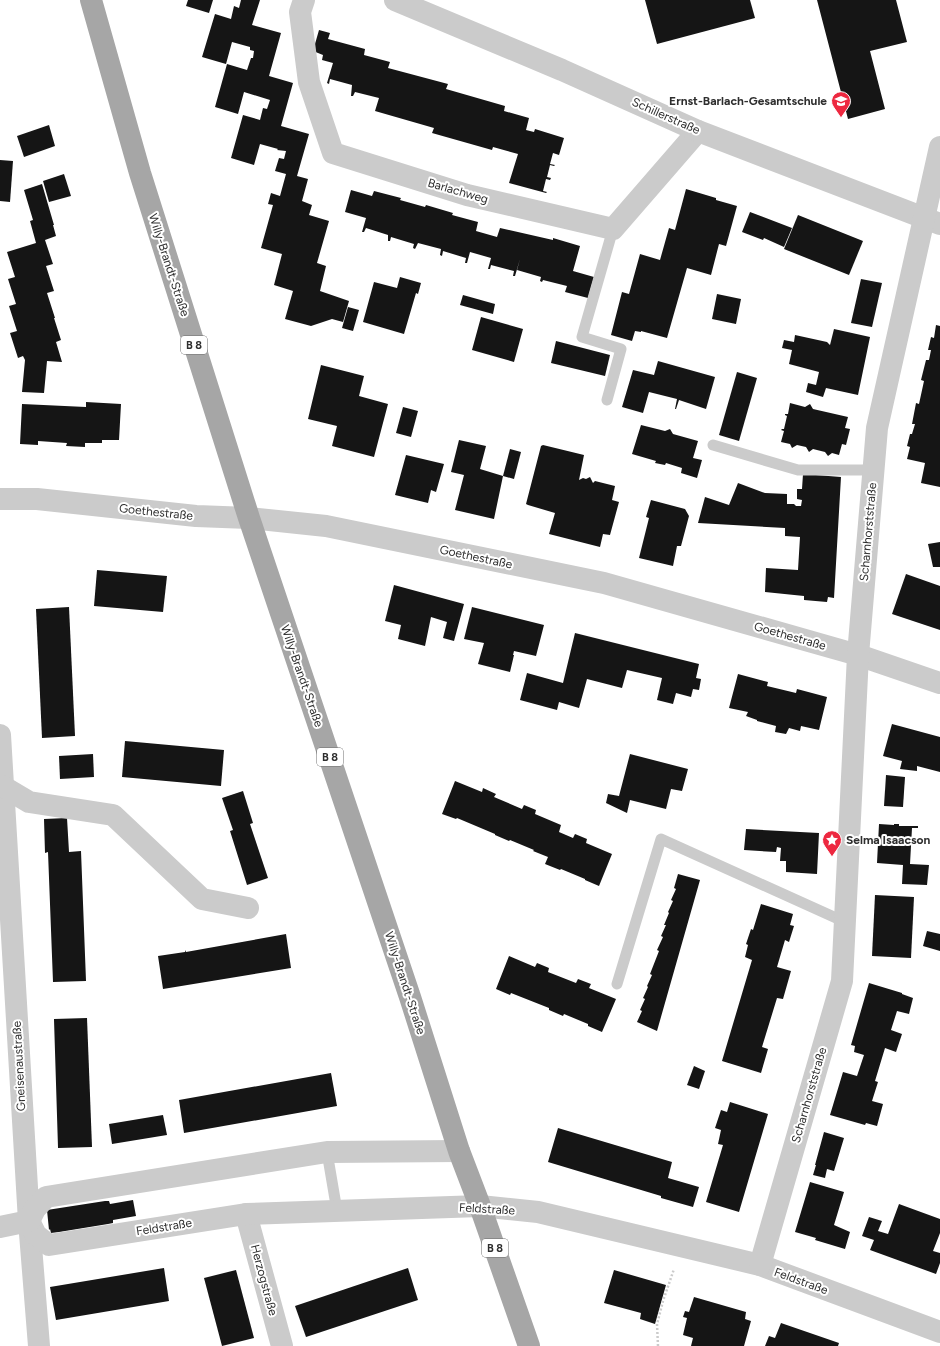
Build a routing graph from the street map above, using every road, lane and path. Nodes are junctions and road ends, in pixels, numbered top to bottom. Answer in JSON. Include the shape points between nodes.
{"nodes":[{"id":1,"x":91,"y":0,"type":"edge"},
{"id":2,"x":304,"y":0,"type":"edge"},
{"id":3,"x":395,"y":0,"type":"edge"},
{"id":4,"x":698,"y":131,"type":"junction"},
{"id":5,"x":940,"y":148,"type":"edge"},
{"id":6,"x":932,"y":221,"type":"edge"},
{"id":7,"x":613,"y":229,"type":"junction"},
{"id":8,"x":607,"y":400,"type":"dead end"},
{"id":9,"x":713,"y":445,"type":"dead end"},
{"id":10,"x":874,"y":470,"type":"junction"},
{"id":11,"x":0,"y":499,"type":"edge"},
{"id":12,"x":249,"y":518,"type":"junction"},
{"id":13,"x":858,"y":655,"type":"junction"},
{"id":14,"x":940,"y":684,"type":"edge"},
{"id":15,"x":0,"y":735,"type":"edge"},
{"id":16,"x":1,"y":786,"type":"edge"},
{"id":17,"x":248,"y":908,"type":"dead end"},
{"id":18,"x":845,"y":922,"type":"junction"},
{"id":19,"x":617,"y":984,"type":"dead end"},
{"id":20,"x":459,"y":1151,"type":"junction"},
{"id":21,"x":327,"y":1152,"type":"junction"},
{"id":22,"x":480,"y":1206,"type":"junction"},
{"id":23,"x":337,"y":1211,"type":"junction"},
{"id":24,"x":246,"y":1214,"type":"junction"},
{"id":25,"x":28,"y":1221,"type":"junction"},
{"id":26,"x":0,"y":1227,"type":"edge"},
{"id":27,"x":682,"y":1247,"type":"junction"},
{"id":28,"x":760,"y":1265,"type":"junction"},
{"id":29,"x":940,"y":1332,"type":"edge"},
{"id":30,"x":39,"y":1346,"type":"edge"},
{"id":31,"x":282,"y":1346,"type":"edge"},
{"id":32,"x":529,"y":1346,"type":"edge"},
{"id":33,"x":658,"y":1346,"type":"edge"}],
"edges":[{"from":1,"to":12,"type":"main road","name":"Willy-Brandt-Straße","number":"B 8","via":[[140,173]]},
{"from":2,"to":7,"type":"street","name":"Barlachweg","via":[[300,12],[309,82],[333,153],[467,195]]},
{"from":3,"to":4,"type":"street","name":"Schillerstraße","via":[[562,70]]},
{"from":4,"to":6,"type":"street","name":"Schillerstraße"},
{"from":4,"to":7,"type":"street"},
{"from":5,"to":6,"type":"street","name":"Scharnhorststraße"},
{"from":6,"to":10,"type":"street","name":"Scharnhorststraße","via":[[877,428]]},
{"from":7,"to":8,"type":"lane","via":[[582,337],[621,349]]},
{"from":9,"to":10,"type":"lane","via":[[798,470]]},
{"from":10,"to":13,"type":"street","name":"Scharnhorststraße"},
{"from":11,"to":12,"type":"street","name":"Goethestraße","via":[[37,499],[196,516]]},
{"from":12,"to":13,"type":"street","name":"Goethestraße","via":[[326,526],[604,583]]},
{"from":12,"to":20,"type":"main road","name":"Willy-Brandt-Straße","number":"B 8"},
{"from":13,"to":14,"type":"street","name":"Goethestraße"},
{"from":13,"to":18,"type":"street","name":"Scharnhorststraße"},
{"from":15,"to":16,"type":"street","name":"Gneisenaustraße"},
{"from":16,"to":17,"type":"street","via":[[29,802],[113,815],[202,899]]},
{"from":16,"to":25,"type":"street","name":"Gneisenaustraße"},
{"from":18,"to":19,"type":"lane","via":[[660,839]]},
{"from":18,"to":28,"type":"street","name":"Scharnhorststraße","via":[[842,981]]},
{"from":20,"to":21,"type":"street"},
{"from":20,"to":22,"type":"main road","name":"Willy-Brandt-Straße","number":"B 8"},
{"from":21,"to":23,"type":"lane"},
{"from":21,"to":25,"type":"street","via":[[46,1198]]},
{"from":22,"to":23,"type":"street","name":"Feldstraße"},
{"from":22,"to":27,"type":"street","name":"Feldstraße","via":[[538,1212]]},
{"from":22,"to":32,"type":"main road","name":"Willy-Brandt-Straße","number":"B 8"},
{"from":23,"to":24,"type":"street","name":"Feldstraße"},
{"from":24,"to":25,"type":"street","name":"Feldstraße","via":[[49,1245],[36,1235]]},
{"from":24,"to":31,"type":"street","name":"Herzogstraße"},
{"from":25,"to":26,"type":"street"},
{"from":25,"to":30,"type":"street","name":"Gneisenaustraße"},
{"from":27,"to":28,"type":"street","name":"Feldstraße"},
{"from":27,"to":33,"type":"path","via":[[657,1324]]},
{"from":28,"to":29,"type":"street","name":"Feldstraße"}]}
